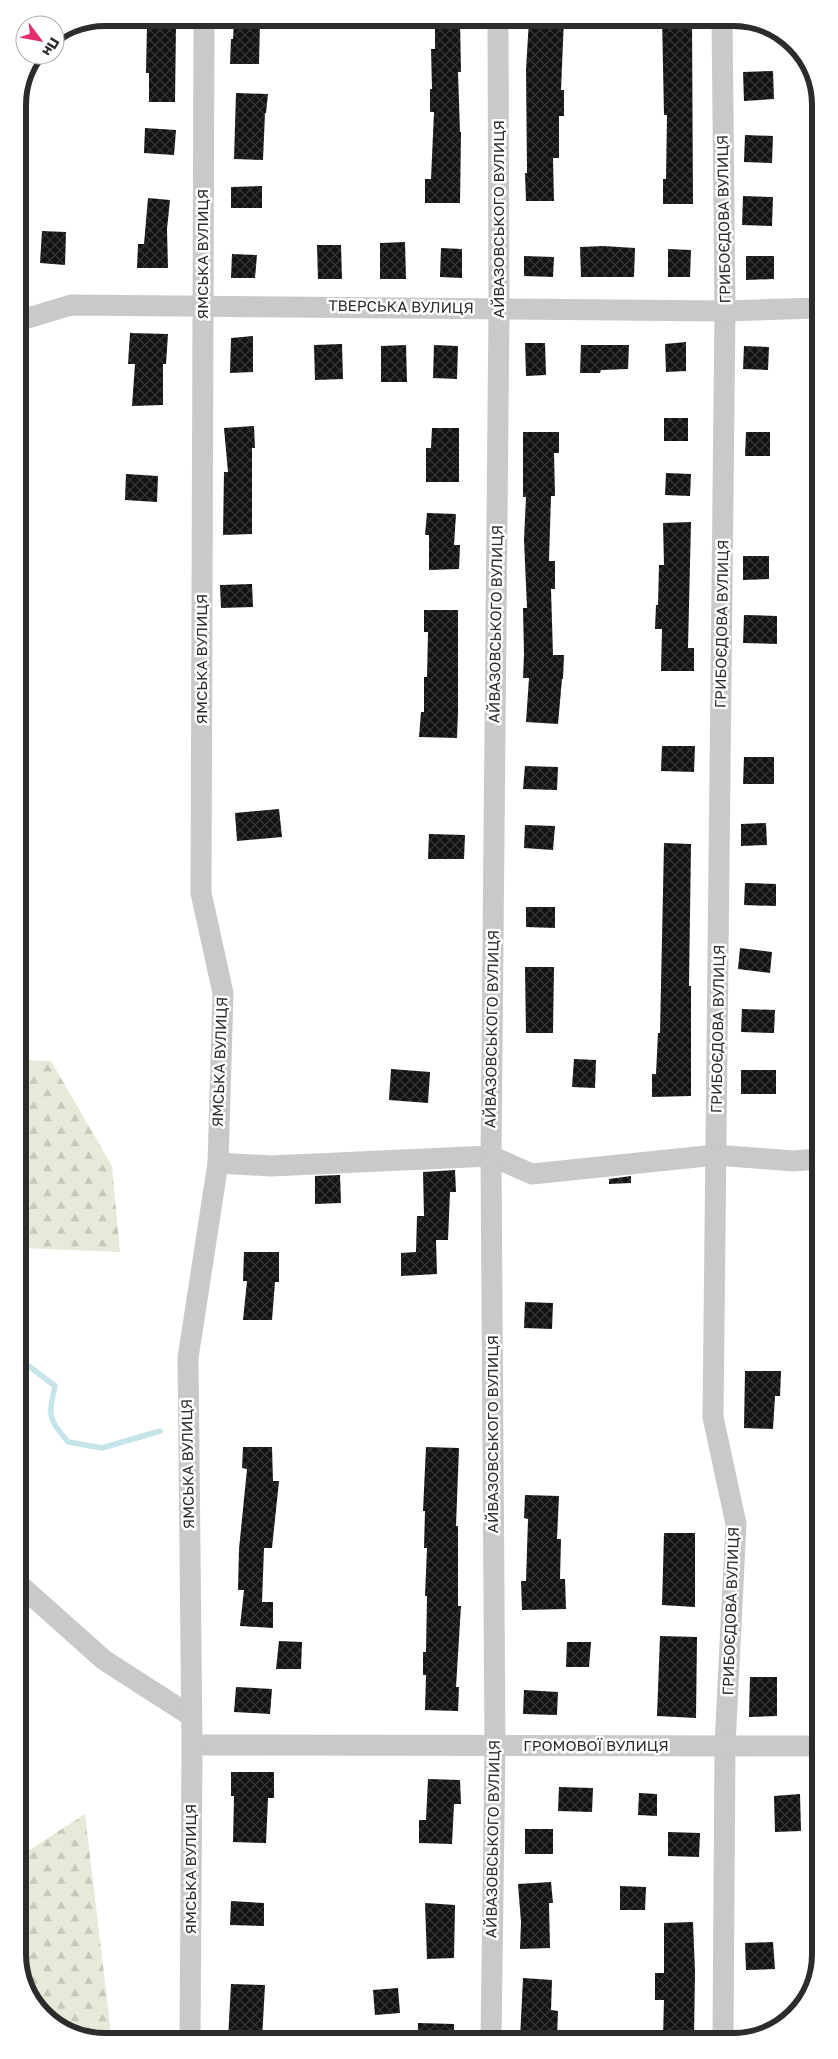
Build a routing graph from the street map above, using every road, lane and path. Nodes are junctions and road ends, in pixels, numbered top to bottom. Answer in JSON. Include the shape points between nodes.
{"nodes":[{"id":1,"x":204,"y":26,"type":"edge"},
{"id":2,"x":498,"y":26,"type":"edge"},
{"id":3,"x":722,"y":26,"type":"edge"},
{"id":4,"x":202,"y":305,"type":"junction"},
{"id":5,"x":499,"y":308,"type":"junction"},
{"id":6,"x":812,"y":308,"type":"edge"},
{"id":7,"x":726,"y":310,"type":"junction"},
{"id":8,"x":26,"y":319,"type":"edge"},
{"id":9,"x":716,"y":1155,"type":"junction"},
{"id":10,"x":491,"y":1156,"type":"junction"},
{"id":11,"x":812,"y":1160,"type":"edge"},
{"id":12,"x":218,"y":1163,"type":"junction"},
{"id":13,"x":26,"y":1590,"type":"edge"},
{"id":14,"x":191,"y":1716,"type":"junction"},
{"id":15,"x":192,"y":1745,"type":"junction"},
{"id":16,"x":494,"y":1746,"type":"junction"},
{"id":17,"x":725,"y":1746,"type":"junction"},
{"id":18,"x":812,"y":1746,"type":"edge"},
{"id":19,"x":190,"y":2033,"type":"edge"},
{"id":20,"x":491,"y":2033,"type":"edge"},
{"id":21,"x":723,"y":2033,"type":"edge"}],
"edges":[{"from":1,"to":4,"type":"street","name":"ЯМСЬКА ВУЛИЦЯ"},
{"from":2,"to":5,"type":"street","name":"АЙВАЗОВСЬКОГО ВУЛИЦЯ"},
{"from":3,"to":7,"type":"street","name":"ГРИБОЄДОВА ВУЛИЦЯ"},
{"from":4,"to":5,"type":"street","name":"ТВЕРСЬКА ВУЛИЦЯ"},
{"from":4,"to":8,"type":"street","name":"ТВЕРСЬКА ВУЛИЦЯ","via":[[71,305]]},
{"from":4,"to":12,"type":"street","name":"ЯМСЬКА ВУЛИЦЯ","via":[[202,893],[223,993]]},
{"from":5,"to":7,"type":"street","name":"ТВЕРСЬКА ВУЛИЦЯ"},
{"from":5,"to":10,"type":"street","name":"АЙВАЗОВСЬКОГО ВУЛИЦЯ"},
{"from":6,"to":7,"type":"street","name":"ТВЕРСЬКА ВУЛИЦЯ"},
{"from":7,"to":9,"type":"street","name":"ГРИБОЄДОВА ВУЛИЦЯ"},
{"from":9,"to":10,"type":"street","via":[[532,1174]]},
{"from":9,"to":11,"type":"street"},
{"from":9,"to":17,"type":"street","name":"ГРИБОЄДОВА ВУЛИЦЯ","via":[[713,1418],[736,1524]]},
{"from":10,"to":12,"type":"street","via":[[271,1166]]},
{"from":10,"to":16,"type":"street","name":"АЙВАЗОВСЬКОГО ВУЛИЦЯ"},
{"from":12,"to":14,"type":"street","name":"ЯМСЬКА ВУЛИЦЯ","via":[[188,1358]]},
{"from":13,"to":14,"type":"street","via":[[104,1660]]},
{"from":14,"to":15,"type":"street","name":"ЯМСЬКА ВУЛИЦЯ"},
{"from":15,"to":16,"type":"street","name":"ГРОМОВОЇ ВУЛИЦЯ"},
{"from":15,"to":19,"type":"street","name":"ЯМСЬКА ВУЛИЦЯ"},
{"from":16,"to":17,"type":"street","name":"ГРОМОВОЇ ВУЛИЦЯ"},
{"from":16,"to":20,"type":"street","name":"АЙВАЗОВСЬКОГО ВУЛИЦЯ"},
{"from":17,"to":18,"type":"street","name":"ГРОМОВОЇ ВУЛИЦЯ"},
{"from":17,"to":21,"type":"street","name":"ГРИБОЄДОВА ВУЛИЦЯ"}]}
